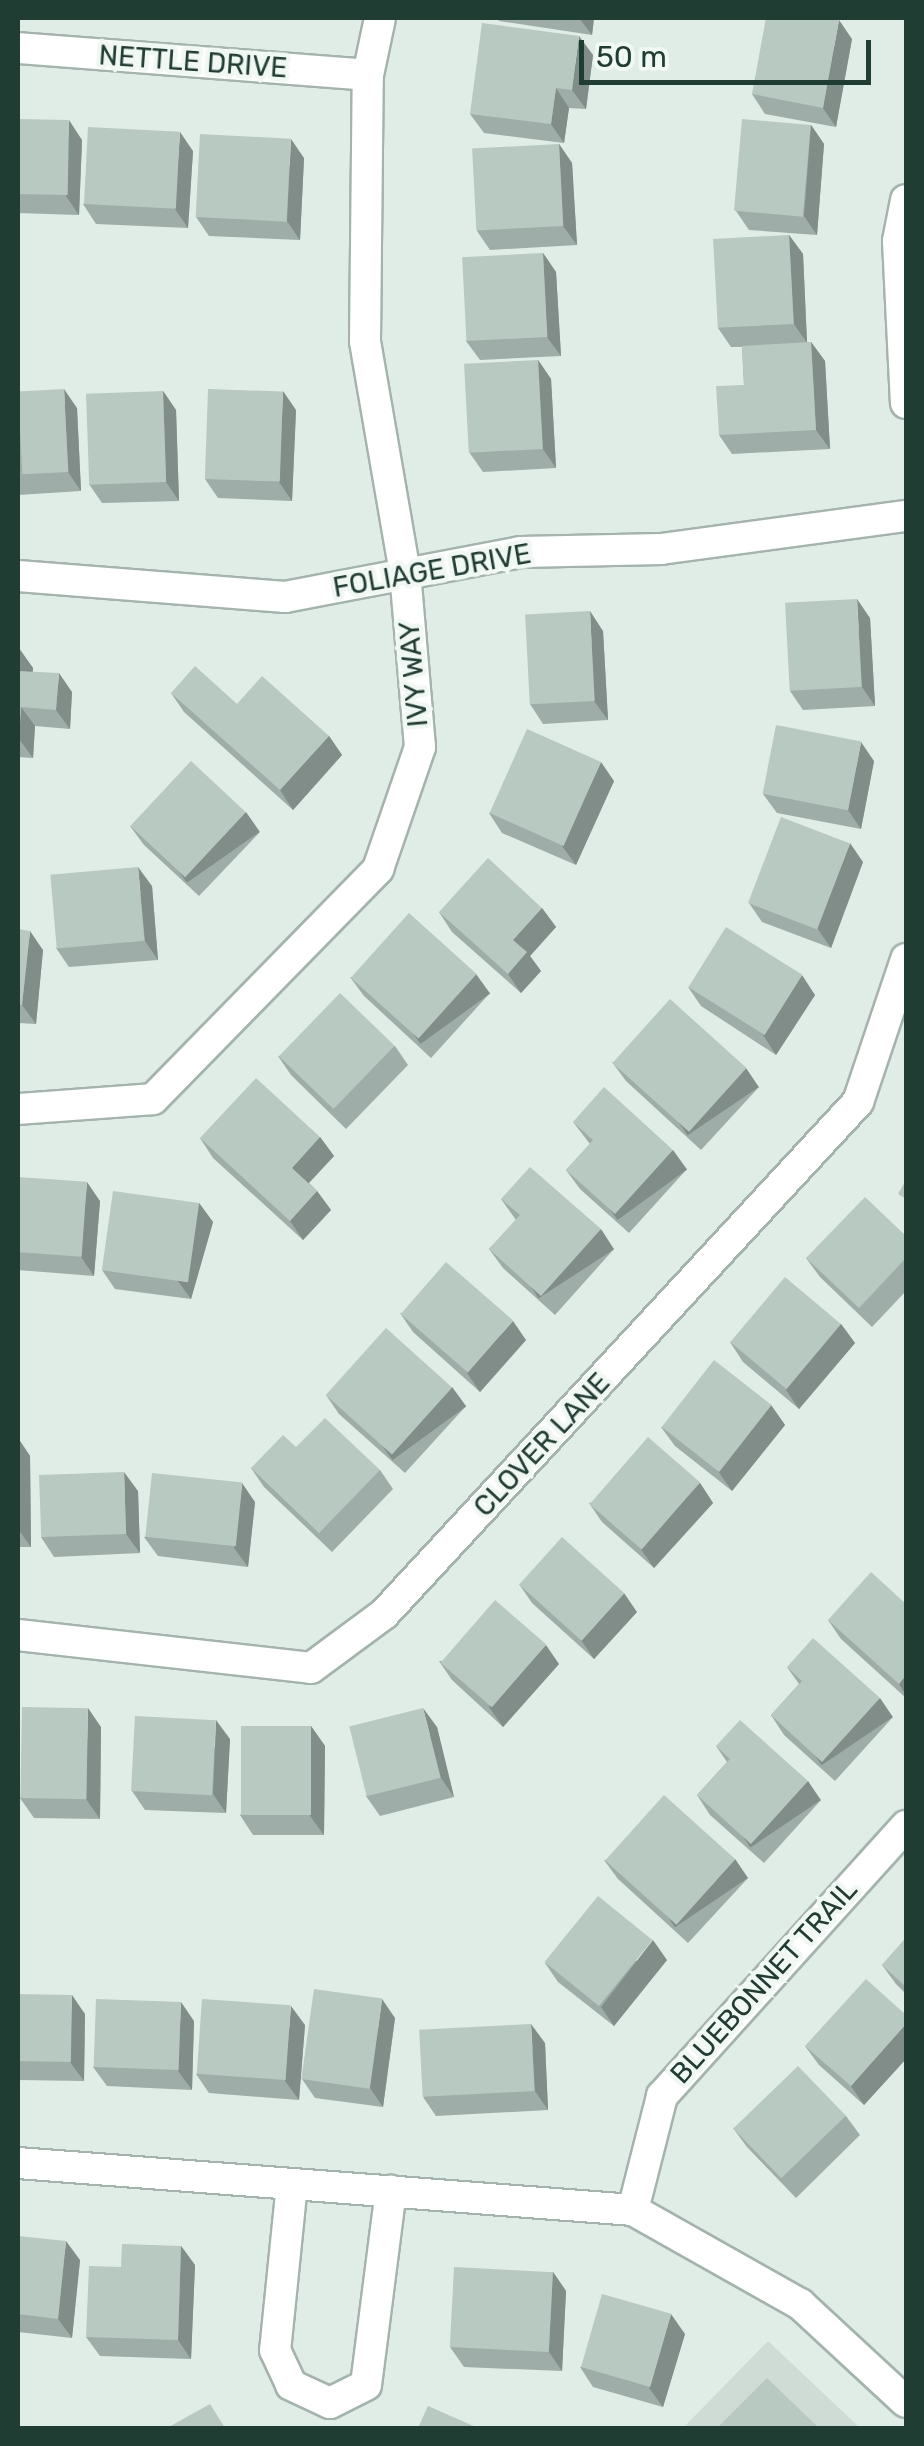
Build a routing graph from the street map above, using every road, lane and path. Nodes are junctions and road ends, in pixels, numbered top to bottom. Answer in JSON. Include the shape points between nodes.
{"nodes":[{"id":1,"x":380,"y":18,"type":"edge"},
{"id":2,"x":18,"y":48,"type":"edge"},
{"id":3,"x":368,"y":75,"type":"junction"},
{"id":4,"x":906,"y":200,"type":"edge"},
{"id":5,"x":906,"y":403,"type":"edge"},
{"id":6,"x":906,"y":516,"type":"edge"},
{"id":7,"x":406,"y":572,"type":"junction"},
{"id":8,"x":18,"y":576,"type":"edge"},
{"id":9,"x":906,"y":958,"type":"edge"},
{"id":10,"x":18,"y":1109,"type":"edge"},
{"id":11,"x":18,"y":1636,"type":"edge"},
{"id":12,"x":906,"y":1826,"type":"edge"},
{"id":13,"x":18,"y":2162,"type":"edge"},
{"id":14,"x":292,"y":2184,"type":"junction"},
{"id":15,"x":391,"y":2192,"type":"junction"},
{"id":16,"x":633,"y":2210,"type":"junction"},
{"id":17,"x":906,"y":2402,"type":"edge"}],
"edges":[{"from":1,"to":3,"type":"street","name":"IVY WAY"},
{"from":2,"to":3,"type":"street","name":"NETTLE DRIVE"},
{"from":3,"to":7,"type":"street","name":"IVY WAY","via":[[365,341]]},
{"from":4,"to":5,"type":"street","via":[[898,241]]},
{"from":6,"to":7,"type":"street","name":"FOLIAGE DRIVE","via":[[661,549],[522,552]]},
{"from":7,"to":8,"type":"street","name":"FOLIAGE DRIVE","via":[[285,596]]},
{"from":7,"to":10,"type":"street","name":"IVY WAY","via":[[420,747],[378,869],[153,1099]]},
{"from":9,"to":11,"type":"street","name":"CLOVER LANE","via":[[858,1102],[384,1614],[311,1668]]},
{"from":12,"to":16,"type":"street","name":"BLUEBONNET TRAIL","via":[[662,2096]]},
{"from":13,"to":14,"type":"street"},
{"from":14,"to":15,"type":"street"},
{"from":14,"to":15,"type":"street","via":[[276,2350],[291,2386],[330,2403],[366,2386],[374,2360]]},
{"from":15,"to":16,"type":"street"},
{"from":16,"to":17,"type":"street","via":[[800,2304]]}]}
